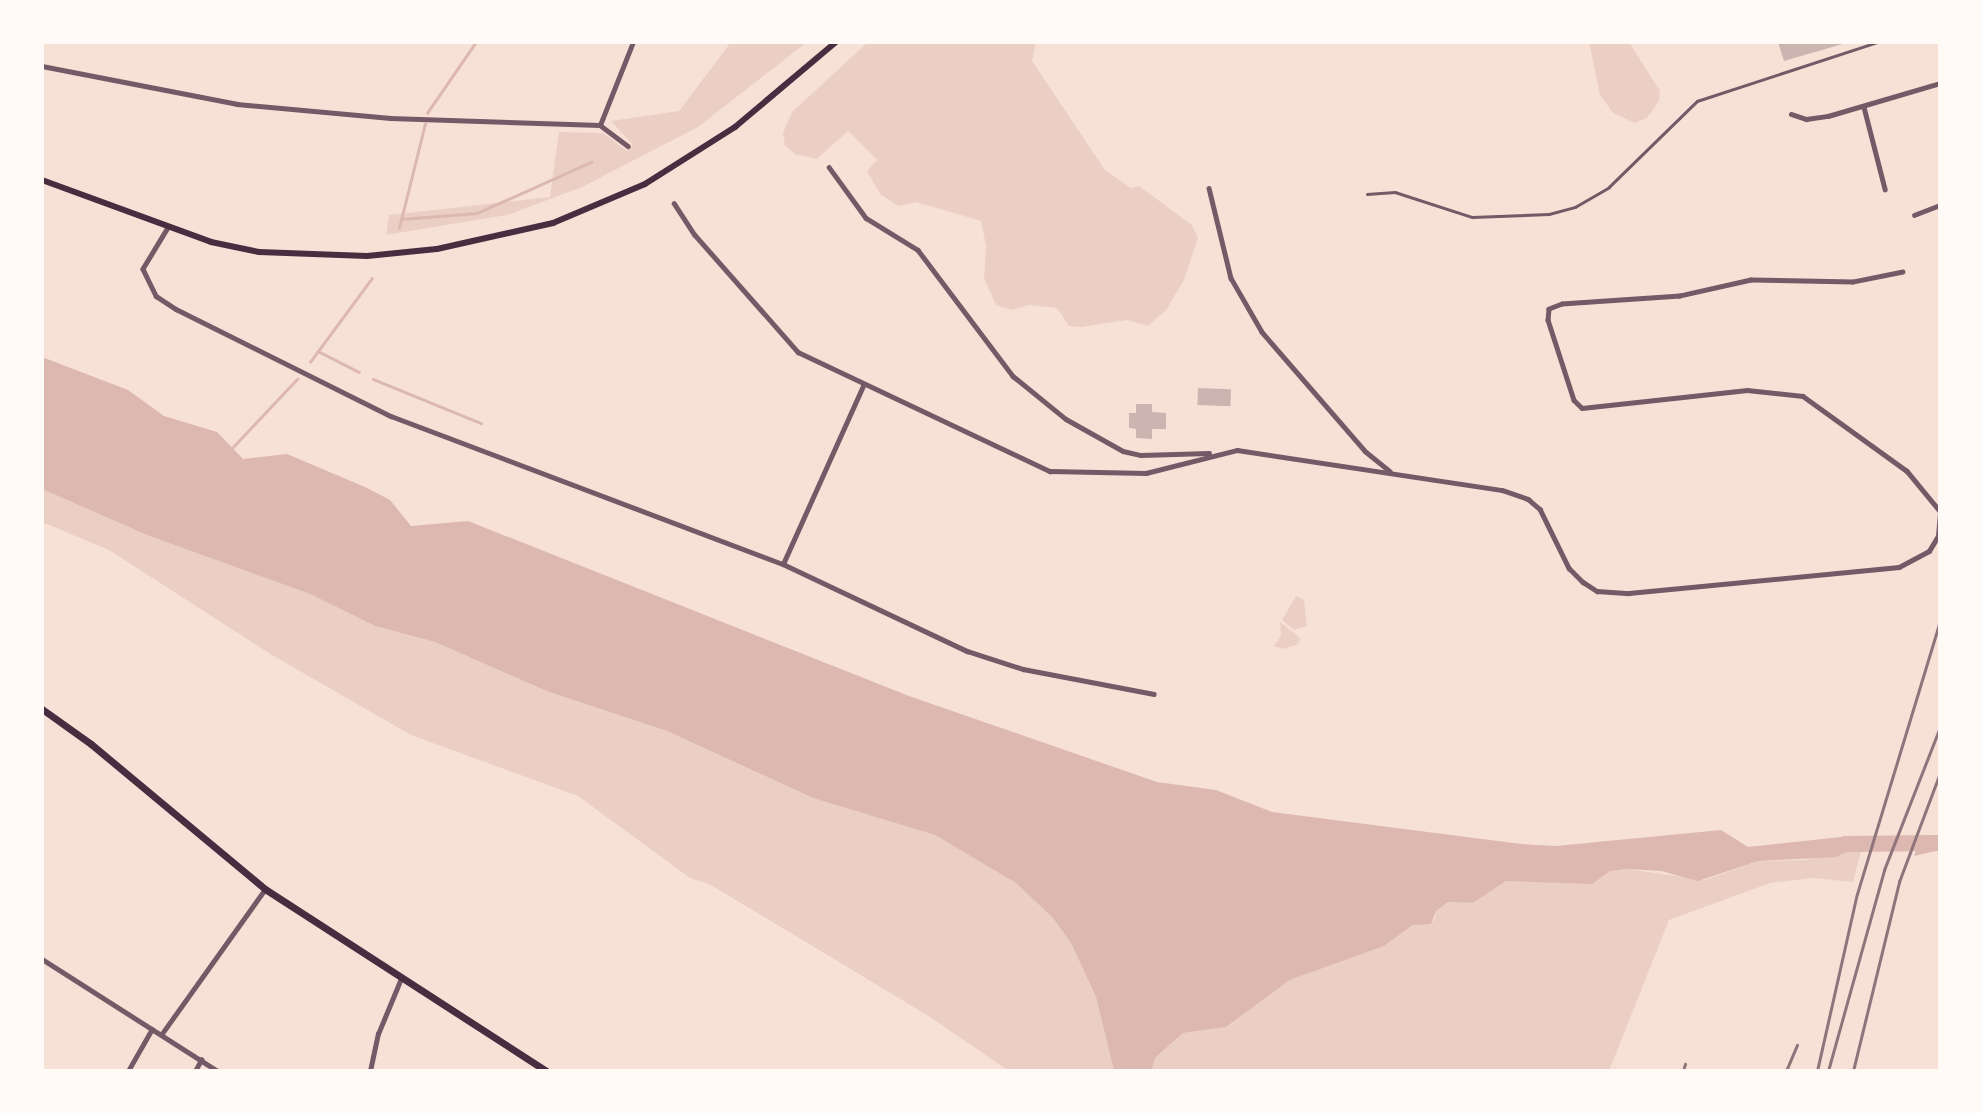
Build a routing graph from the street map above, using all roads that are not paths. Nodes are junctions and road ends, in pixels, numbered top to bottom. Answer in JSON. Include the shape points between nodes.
{"nodes":[{"id":1,"x":633,"y":42,"type":"edge"},
{"id":2,"x":836,"y":42,"type":"edge"},
{"id":3,"x":1877,"y":42,"type":"edge"},
{"id":4,"x":42,"y":66,"type":"edge"},
{"id":5,"x":1940,"y":83,"type":"edge"},
{"id":6,"x":1864,"y":107,"type":"junction"},
{"id":7,"x":1791,"y":114,"type":"dead end"},
{"id":8,"x":600,"y":125,"type":"junction"},
{"id":9,"x":628,"y":146,"type":"dead end"},
{"id":10,"x":829,"y":167,"type":"dead end"},
{"id":11,"x":42,"y":180,"type":"edge"},
{"id":12,"x":1209,"y":188,"type":"dead end"},
{"id":13,"x":1885,"y":188,"type":"dead end"},
{"id":14,"x":1367,"y":194,"type":"dead end"},
{"id":15,"x":674,"y":203,"type":"dead end"},
{"id":16,"x":1940,"y":205,"type":"edge"},
{"id":17,"x":1914,"y":215,"type":"dead end"},
{"id":18,"x":169,"y":226,"type":"junction"},
{"id":19,"x":1903,"y":272,"type":"dead end"},
{"id":20,"x":863,"y":386,"type":"junction"},
{"id":21,"x":1211,"y":454,"type":"junction"},
{"id":22,"x":1391,"y":471,"type":"junction"},
{"id":23,"x":1940,"y":513,"type":"edge"},
{"id":24,"x":783,"y":564,"type":"junction"},
{"id":25,"x":1154,"y":694,"type":"dead end"},
{"id":26,"x":42,"y":709,"type":"edge"},
{"id":27,"x":265,"y":889,"type":"junction"},
{"id":28,"x":42,"y":959,"type":"edge"},
{"id":29,"x":400,"y":981,"type":"junction"},
{"id":30,"x":152,"y":1029,"type":"junction"},
{"id":31,"x":160,"y":1035,"type":"junction"},
{"id":32,"x":201,"y":1060,"type":"junction"},
{"id":33,"x":128,"y":1071,"type":"edge"},
{"id":34,"x":195,"y":1071,"type":"edge"},
{"id":35,"x":218,"y":1071,"type":"edge"},
{"id":36,"x":370,"y":1071,"type":"edge"},
{"id":37,"x":546,"y":1071,"type":"edge"}],
"edges":[{"from":1,"to":8,"type":"street"},
{"from":2,"to":18,"type":"main road","via":[[693,158],[592,208],[513,234],[437,249],[328,256],[259,252],[211,242]]},
{"from":3,"to":14,"type":"lane","via":[[1698,101],[1609,187],[1575,207],[1549,214],[1472,217],[1395,192]]},
{"from":4,"to":8,"type":"street","via":[[250,105],[390,118]]},
{"from":5,"to":6,"type":"street"},
{"from":6,"to":7,"type":"street","via":[[1806,119]]},
{"from":6,"to":13,"type":"street"},
{"from":8,"to":9,"type":"street"},
{"from":10,"to":21,"type":"street","via":[[866,218],[918,250],[1013,376],[1066,419],[1123,451]]},
{"from":11,"to":18,"type":"main road"},
{"from":12,"to":22,"type":"street","via":[[1231,278],[1262,332],[1365,451]]},
{"from":15,"to":20,"type":"street","via":[[695,235],[798,352]]},
{"from":16,"to":17,"type":"street"},
{"from":18,"to":24,"type":"street","via":[[143,269],[156,296],[390,416]]},
{"from":19,"to":23,"type":"street","via":[[1853,282],[1751,281],[1680,296],[1562,304],[1549,309],[1574,400],[1582,408],[1747,390],[1803,397],[1907,471]]},
{"from":20,"to":21,"type":"street","via":[[1050,471],[1146,473]]},
{"from":20,"to":24,"type":"street"},
{"from":21,"to":22,"type":"street","via":[[1237,450]]},
{"from":22,"to":23,"type":"street","via":[[1528,499],[1550,524],[1569,568],[1597,591],[1666,590],[1899,567],[1929,551],[1938,536]]},
{"from":24,"to":25,"type":"street","via":[[967,650],[1023,668]]},
{"from":26,"to":27,"type":"main road","via":[[92,744]]},
{"from":27,"to":29,"type":"main road"},
{"from":27,"to":31,"type":"street"},
{"from":28,"to":30,"type":"street"},
{"from":29,"to":36,"type":"street","via":[[378,1034]]},
{"from":29,"to":37,"type":"main road"},
{"from":30,"to":31,"type":"street"},
{"from":30,"to":33,"type":"street"},
{"from":31,"to":32,"type":"street"},
{"from":32,"to":34,"type":"street"},
{"from":32,"to":35,"type":"street"}]}
